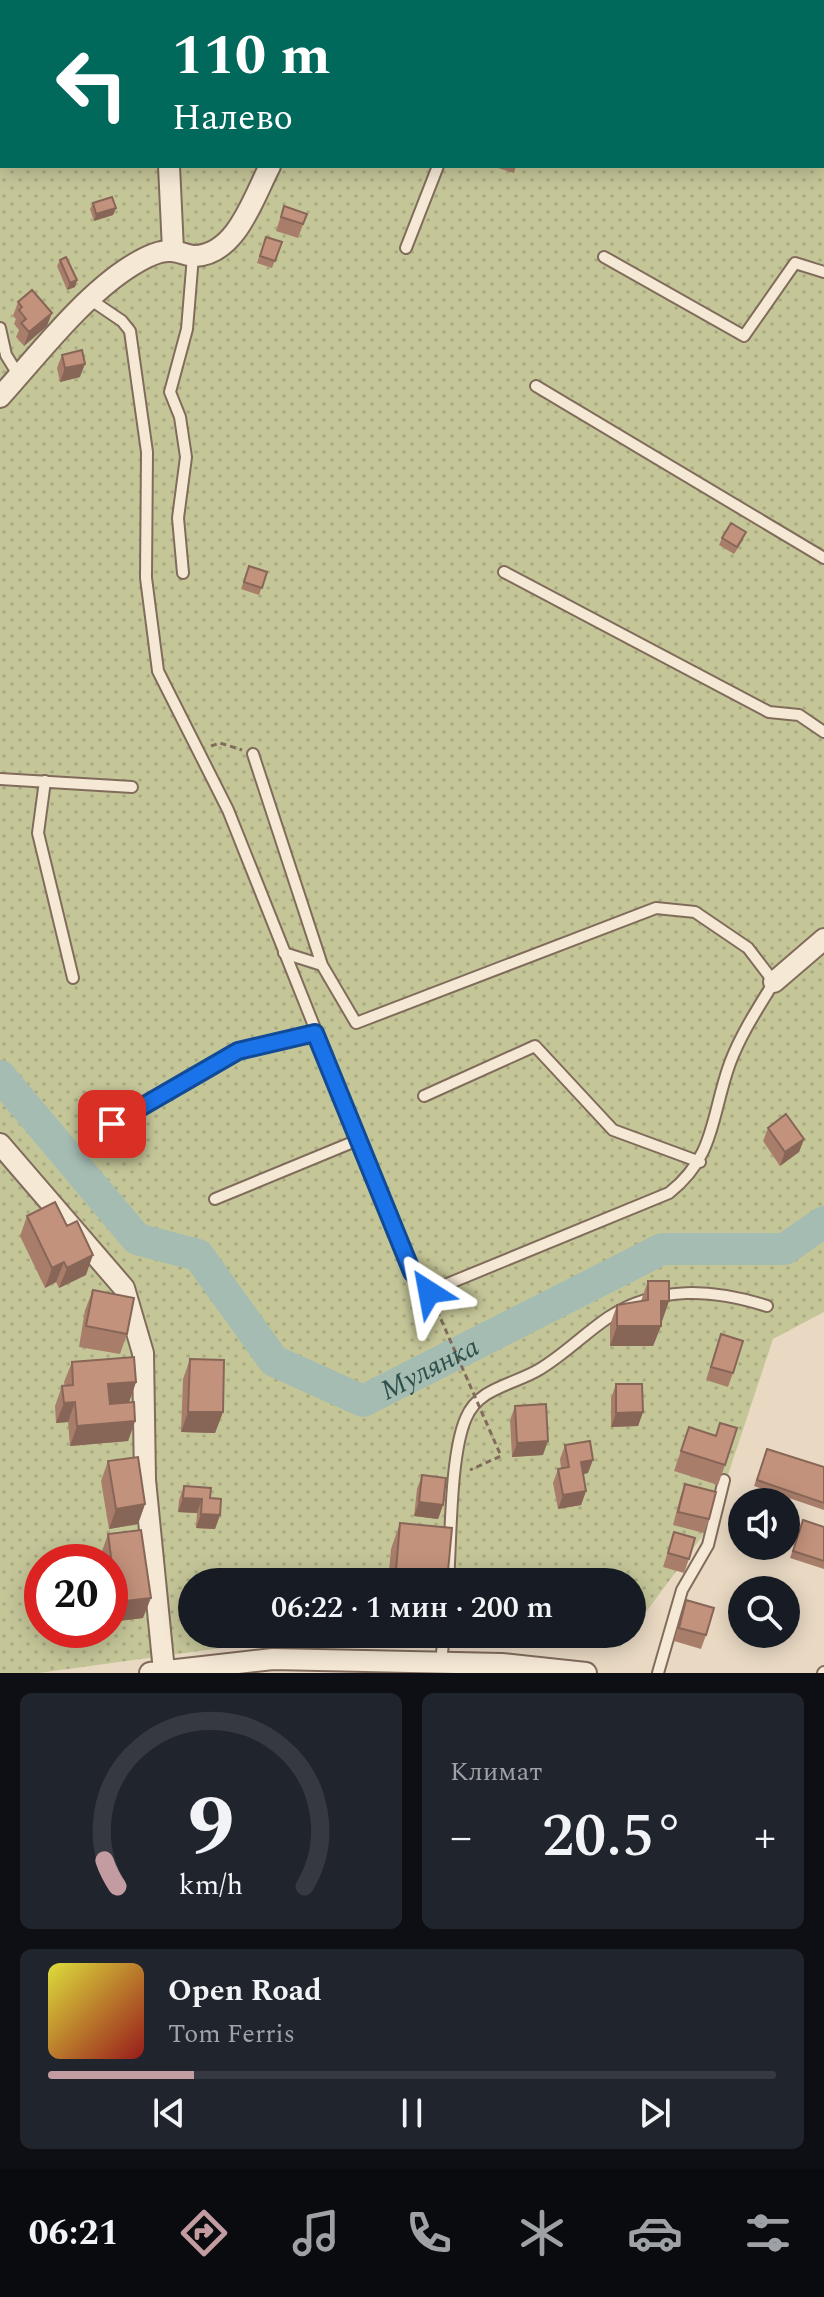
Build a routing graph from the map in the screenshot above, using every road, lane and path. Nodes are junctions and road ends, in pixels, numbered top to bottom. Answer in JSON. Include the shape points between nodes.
{"nodes":[{"id":1,"x":169,"y":168,"type":"edge"},
{"id":2,"x":269,"y":168,"type":"edge"},
{"id":3,"x":437,"y":168,"type":"edge"},
{"id":4,"x":406,"y":248,"type":"dead end"},
{"id":5,"x":173,"y":250,"type":"junction"},
{"id":6,"x":193,"y":256,"type":"junction"},
{"id":7,"x":604,"y":257,"type":"dead end"},
{"id":8,"x":824,"y":272,"type":"edge"},
{"id":9,"x":91,"y":300,"type":"junction"},
{"id":10,"x":0,"y":328,"type":"edge"},
{"id":11,"x":19,"y":376,"type":"junction"},
{"id":12,"x":536,"y":386,"type":"dead end"},
{"id":13,"x":0,"y":397,"type":"edge"},
{"id":14,"x":824,"y":558,"type":"edge"},
{"id":15,"x":504,"y":572,"type":"dead end"},
{"id":16,"x":183,"y":573,"type":"dead end"},
{"id":17,"x":824,"y":732,"type":"edge"},
{"id":18,"x":199,"y":750,"type":"junction"},
{"id":19,"x":253,"y":754,"type":"joint"},
{"id":20,"x":0,"y":779,"type":"edge"},
{"id":21,"x":45,"y":781,"type":"junction"},
{"id":22,"x":132,"y":787,"type":"dead end"},
{"id":23,"x":824,"y":939,"type":"edge"},
{"id":24,"x":284,"y":953,"type":"junction"},
{"id":25,"x":322,"y":965,"type":"junction"},
{"id":26,"x":73,"y":978,"type":"dead end"},
{"id":27,"x":774,"y":982,"type":"junction"},
{"id":28,"x":315,"y":1033,"type":"junction"},
{"id":29,"x":424,"y":1096,"type":"dead end"},
{"id":30,"x":112,"y":1124,"type":"dead end"},
{"id":31,"x":358,"y":1140,"type":"junction"},
{"id":32,"x":0,"y":1144,"type":"edge"},
{"id":33,"x":700,"y":1162,"type":"junction"},
{"id":34,"x":215,"y":1199,"type":"dead end"},
{"id":35,"x":445,"y":1285,"type":"dead end"},
{"id":36,"x":429,"y":1292,"type":"joint"},
{"id":37,"x":767,"y":1306,"type":"dead end"},
{"id":38,"x":470,"y":1470,"type":"dead end"},
{"id":39,"x":724,"y":1480,"type":"edge"},
{"id":40,"x":449,"y":1568,"type":"edge"},
{"id":41,"x":442,"y":1648,"type":"edge"},
{"id":42,"x":441,"y":1662,"type":"junction"},
{"id":43,"x":348,"y":1666,"type":"edge"},
{"id":44,"x":157,"y":1672,"type":"edge"},
{"id":45,"x":586,"y":1673,"type":"edge"},
{"id":46,"x":658,"y":1673,"type":"edge"}],
"edges":[{"from":1,"to":5,"type":"street"},
{"from":2,"to":6,"type":"street","via":[[234,233],[220,249]]},
{"from":3,"to":4,"type":"lane"},
{"from":5,"to":6,"type":"street"},
{"from":5,"to":9,"type":"street","via":[[131,266]]},
{"from":6,"to":16,"type":"lane","via":[[187,329],[170,392],[186,457],[178,518]]},
{"from":7,"to":8,"type":"lane","via":[[744,336],[795,263]]},
{"from":9,"to":11,"type":"street"},
{"from":9,"to":18,"type":"lane","via":[[130,331],[147,452],[151,634],[171,703]]},
{"from":10,"to":11,"type":"lane","via":[[6,355]]},
{"from":11,"to":13,"type":"street"},
{"from":12,"to":14,"type":"lane"},
{"from":15,"to":17,"type":"lane","via":[[769,712],[799,715]]},
{"from":18,"to":19,"type":"path","via":[[220,743]]},
{"from":18,"to":24,"type":"lane"},
{"from":19,"to":25,"type":"lane"},
{"from":20,"to":21,"type":"lane"},
{"from":21,"to":22,"type":"lane"},
{"from":21,"to":26,"type":"lane","via":[[38,833]]},
{"from":23,"to":27,"type":"street"},
{"from":24,"to":25,"type":"lane"},
{"from":24,"to":28,"type":"lane"},
{"from":25,"to":27,"type":"lane","via":[[356,1023],[656,908],[695,912],[748,948]]},
{"from":27,"to":33,"type":"lane","via":[[731,1061]]},
{"from":28,"to":30,"type":"lane","via":[[238,1051]]},
{"from":28,"to":31,"type":"lane"},
{"from":29,"to":33,"type":"lane","via":[[535,1046],[613,1130]]},
{"from":31,"to":34,"type":"lane"},
{"from":31,"to":36,"type":"lane","via":[[412,1272]]},
{"from":32,"to":44,"type":"street","via":[[124,1288],[143,1353]]},
{"from":33,"to":35,"type":"lane","via":[[669,1193]]},
{"from":36,"to":38,"type":"path","bridge":true,"via":[[501,1456]]},
{"from":37,"to":40,"type":"lane","via":[[732,1295],[663,1294],[609,1318],[538,1371],[482,1395],[466,1416],[459,1440]]},
{"from":39,"to":46,"type":"lane","via":[[708,1545],[682,1590]]},
{"from":41,"to":42,"type":"lane"},
{"from":42,"to":43,"type":"street"},
{"from":42,"to":45,"type":"street"},
{"from":43,"to":44,"type":"street","via":[[273,1659]]}]}
